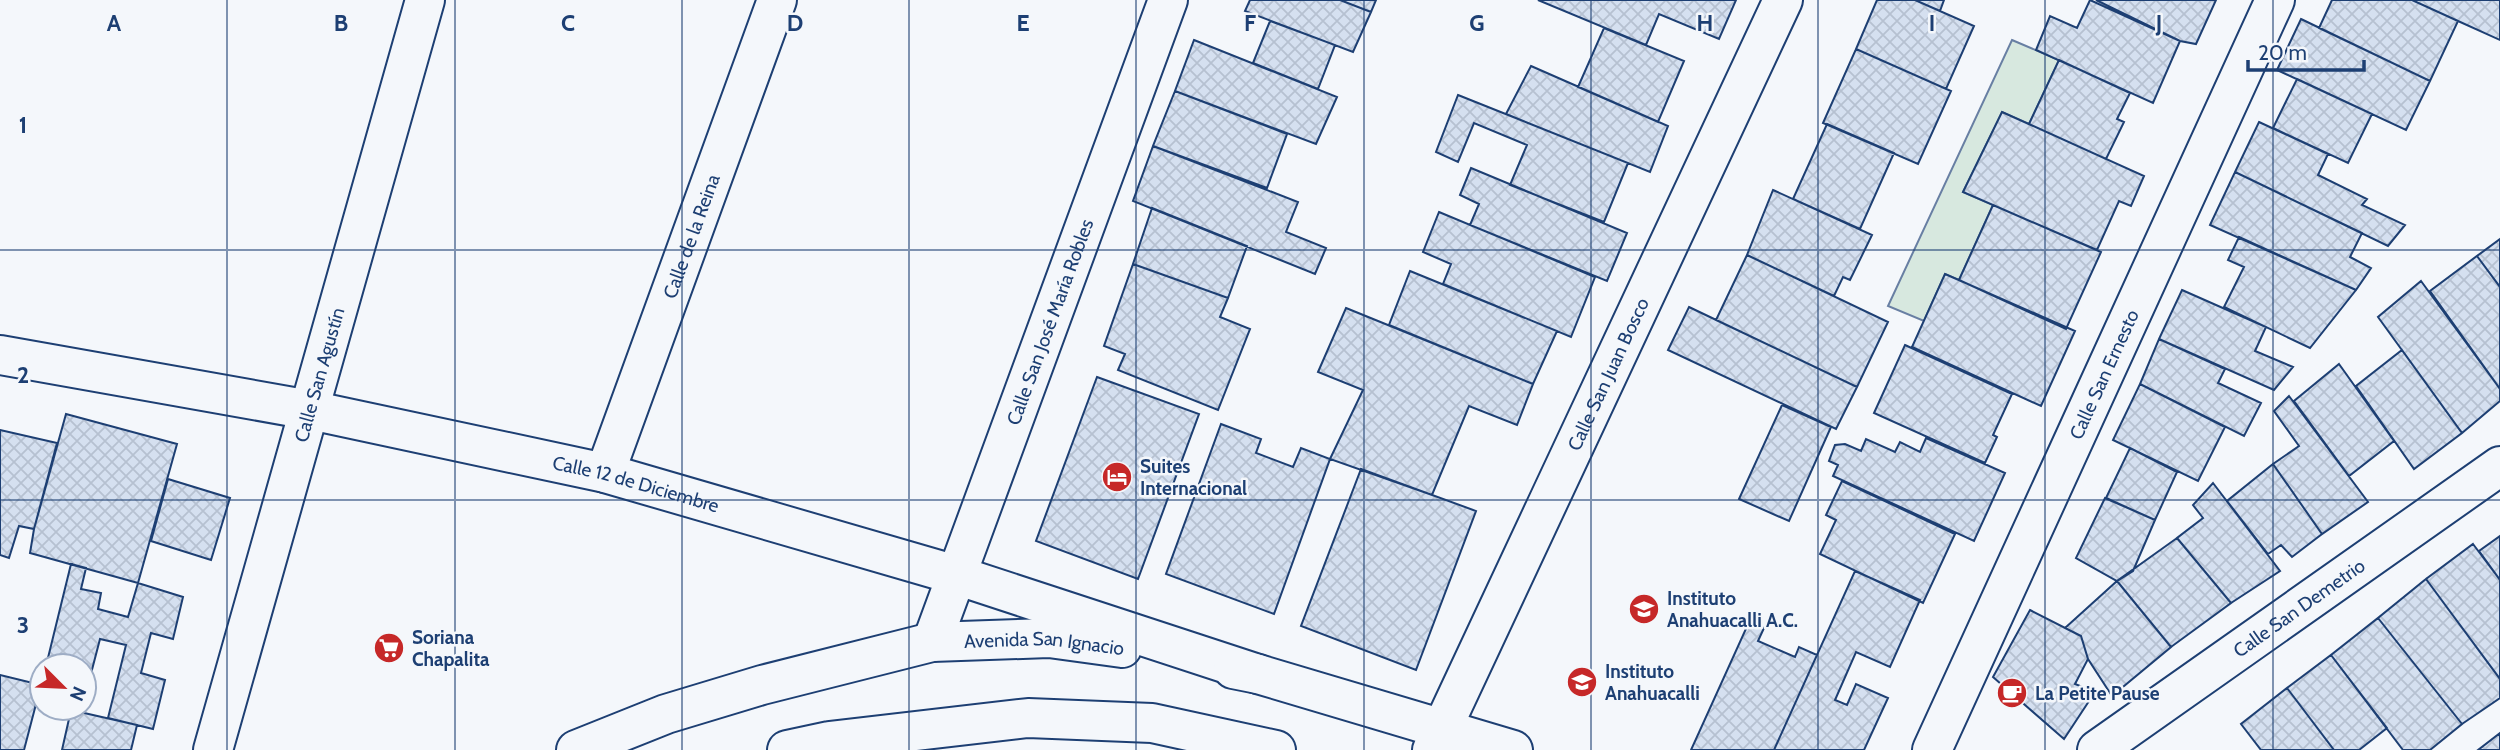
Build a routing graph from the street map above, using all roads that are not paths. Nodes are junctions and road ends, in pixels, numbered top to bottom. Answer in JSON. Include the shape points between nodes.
{"nodes":[{"id":1,"x":425,"y":0,"type":"edge"},
{"id":2,"x":777,"y":0,"type":"edge"},
{"id":3,"x":1168,"y":0,"type":"edge"},
{"id":4,"x":1783,"y":0,"type":"edge"},
{"id":5,"x":2275,"y":0,"type":"edge"},
{"id":6,"x":0,"y":355,"type":"edge"},
{"id":7,"x":310,"y":410,"type":"junction"},
{"id":8,"x":2500,"y":466,"type":"edge"},
{"id":9,"x":605,"y":473,"type":"junction"},
{"id":10,"x":957,"y":575,"type":"junction"},
{"id":11,"x":932,"y":642,"type":"junction"},
{"id":12,"x":1258,"y":674,"type":"junction"},
{"id":13,"x":1437,"y":739,"type":"edge"},
{"id":14,"x":600,"y":746,"type":"edge"},
{"id":15,"x":213,"y":750,"type":"edge"},
{"id":16,"x":787,"y":750,"type":"edge"},
{"id":17,"x":1276,"y":750,"type":"edge"},
{"id":18,"x":1513,"y":750,"type":"edge"},
{"id":19,"x":1932,"y":750,"type":"edge"},
{"id":20,"x":2097,"y":750,"type":"edge"}],
"edges":[{"from":1,"to":7,"type":"street","name":"Calle San Agustín"},
{"from":2,"to":9,"type":"street","name":"Calle de la Reina"},
{"from":3,"to":10,"type":"street","name":"Calle San José María Robles"},
{"from":4,"to":13,"type":"street","name":"Calle San Juan Bosco"},
{"from":5,"to":19,"type":"street","name":"Calle San Ernesto"},
{"from":6,"to":7,"type":"street","name":"Calle 12 de Diciembre"},
{"from":7,"to":9,"type":"street","name":"Calle 12 de Diciembre"},
{"from":7,"to":15,"type":"street","name":"Calle San Agustín"},
{"from":8,"to":20,"type":"street","name":"Calle San Demetrio"},
{"from":9,"to":10,"type":"street","name":"Calle 12 de Diciembre"},
{"from":10,"to":11,"type":"street","name":"Calle San José María Robles"},
{"from":10,"to":12,"type":"street","name":"Calle 12 de Diciembre"},
{"from":11,"to":12,"type":"street","name":"Avenida San Ignacio","via":[[1049,638],[1128,648]]},
{"from":11,"to":14,"type":"street","name":"Avenida San Ignacio","via":[[666,714]]},
{"from":12,"to":13,"type":"street","name":"Avenida San Ignacio"},
{"from":13,"to":18,"type":"street","name":"Avenida San Ignacio"},
{"from":16,"to":17,"type":"street","via":[[1028,718],[1152,723]]}]}
